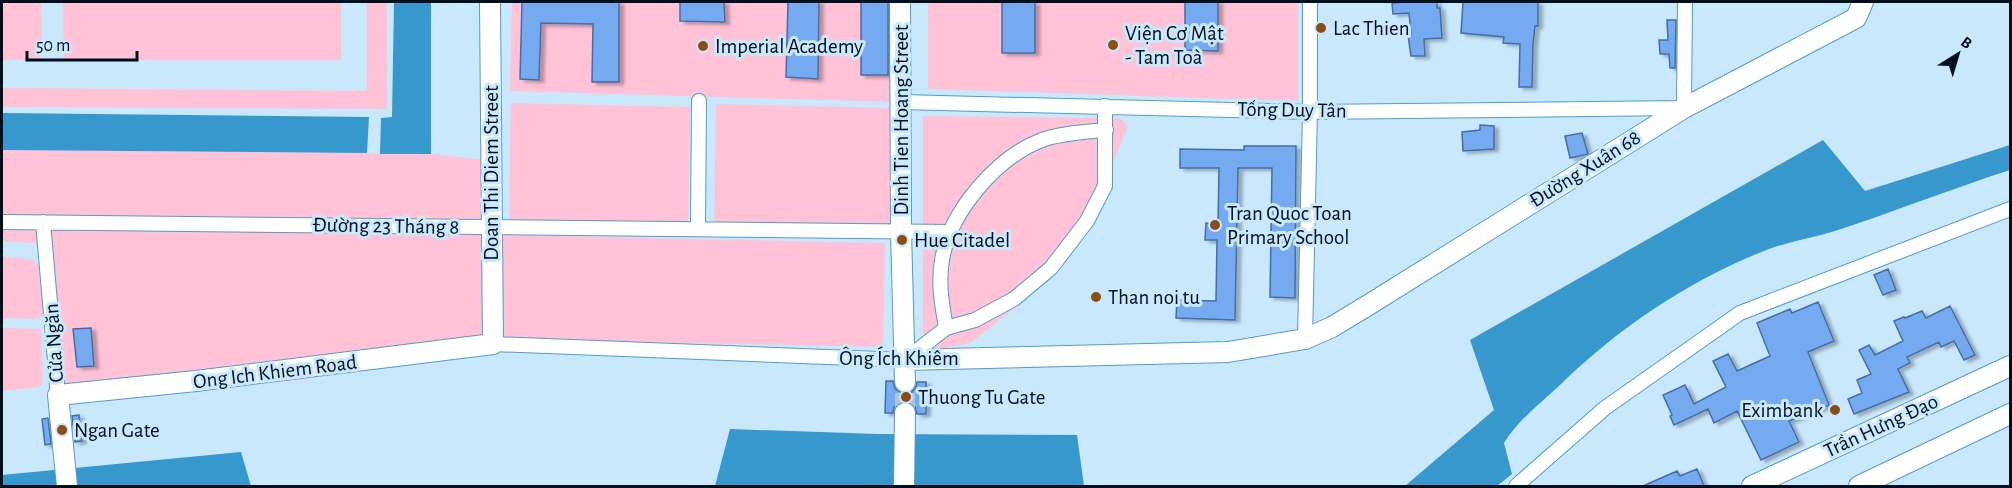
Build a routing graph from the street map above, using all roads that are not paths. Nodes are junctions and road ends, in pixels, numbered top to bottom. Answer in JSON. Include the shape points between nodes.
{"nodes":[{"id":1,"x":490,"y":2,"type":"edge"},
{"id":2,"x":900,"y":2,"type":"edge"},
{"id":3,"x":1310,"y":2,"type":"edge"},
{"id":4,"x":1685,"y":2,"type":"edge"},
{"id":5,"x":1863,"y":2,"type":"edge"},
{"id":6,"x":699,"y":101,"type":"dead end"},
{"id":7,"x":900,"y":102,"type":"junction"},
{"id":8,"x":1106,"y":106,"type":"junction"},
{"id":9,"x":1684,"y":108,"type":"junction"},
{"id":10,"x":1310,"y":112,"type":"junction"},
{"id":11,"x":1106,"y":130,"type":"junction"},
{"id":12,"x":2010,"y":208,"type":"edge"},
{"id":13,"x":2,"y":222,"type":"edge"},
{"id":14,"x":43,"y":222,"type":"junction"},
{"id":15,"x":492,"y":227,"type":"junction"},
{"id":16,"x":698,"y":229,"type":"junction"},
{"id":17,"x":901,"y":231,"type":"junction"},
{"id":18,"x":951,"y":232,"type":"junction"},
{"id":19,"x":945,"y":328,"type":"junction"},
{"id":20,"x":1305,"y":339,"type":"junction"},
{"id":21,"x":493,"y":344,"type":"junction"},
{"id":22,"x":905,"y":360,"type":"junction"},
{"id":23,"x":2010,"y":366,"type":"edge"},
{"id":24,"x":905,"y":382,"type":"tunnel mouth"},
{"id":25,"x":58,"y":395,"type":"junction"},
{"id":26,"x":905,"y":413,"type":"tunnel mouth"},
{"id":27,"x":2010,"y":414,"type":"edge"},
{"id":28,"x":1532,"y":481,"type":"edge"},
{"id":29,"x":67,"y":486,"type":"edge"},
{"id":30,"x":904,"y":486,"type":"edge"},
{"id":31,"x":1516,"y":486,"type":"edge"},
{"id":32,"x":1752,"y":486,"type":"edge"},
{"id":33,"x":1859,"y":486,"type":"edge"}],
"edges":[{"from":1,"to":15,"type":"street","name":"Doan Thi Diem Street"},
{"from":2,"to":7,"type":"street","name":"Dinh Tien Hoang Street"},
{"from":3,"to":10,"type":"street"},
{"from":4,"to":9,"type":"street"},
{"from":5,"to":9,"type":"street","name":"Đường Xuân 68","via":[[1856,18]]},
{"from":6,"to":16,"type":"street"},
{"from":7,"to":8,"type":"street","name":"Tống Duy Tân"},
{"from":7,"to":17,"type":"street","name":"Dinh Tien Hoang Street"},
{"from":8,"to":10,"type":"street","name":"Tống Duy Tân"},
{"from":8,"to":11,"type":"street"},
{"from":9,"to":10,"type":"street","name":"Tống Duy Tân"},
{"from":9,"to":20,"type":"street","name":"Đường Xuân 68","via":[[1370,304]]},
{"from":10,"to":20,"type":"street"},
{"from":11,"to":18,"type":"street","via":[[1058,136],[1023,148],[993,172],[973,195]]},
{"from":11,"to":19,"type":"street","via":[[1105,186],[1087,221],[1052,268],[1014,299],[975,320]]},
{"from":12,"to":28,"type":"street","via":[[1740,313],[1605,408]]},
{"from":13,"to":14,"type":"street","name":"Đường 23 Tháng 8"},
{"from":14,"to":15,"type":"street","name":"Đường 23 Tháng 8"},
{"from":14,"to":25,"type":"street","name":"Cửa Ngăn"},
{"from":15,"to":16,"type":"street","name":"Đường 23 Tháng 8"},
{"from":15,"to":21,"type":"street","name":"Doan Thi Diem Street"},
{"from":16,"to":17,"type":"street","name":"Đường 23 Tháng 8"},
{"from":17,"to":18,"type":"street","name":"Đường 23 Tháng 8"},
{"from":17,"to":22,"type":"street","name":"Dinh Tien Hoang Street"},
{"from":18,"to":19,"type":"street","via":[[940,280]]},
{"from":19,"to":22,"type":"street"},
{"from":20,"to":22,"type":"street","name":"Ông Ích Khiêm","via":[[1228,352]]},
{"from":21,"to":22,"type":"street","name":"Ông Ích Khiêm"},
{"from":21,"to":25,"type":"street","name":"Ong Ich Khiem Road"},
{"from":22,"to":24,"type":"street","name":"Dinh Tien Hoang Street"},
{"from":23,"to":32,"type":"street","name":"Trần Hưng Đạo"},
{"from":25,"to":29,"type":"street","name":"Cửa Ngăn"},
{"from":26,"to":30,"type":"street"},
{"from":27,"to":33,"type":"street"},
{"from":28,"to":31,"type":"street"}]}
